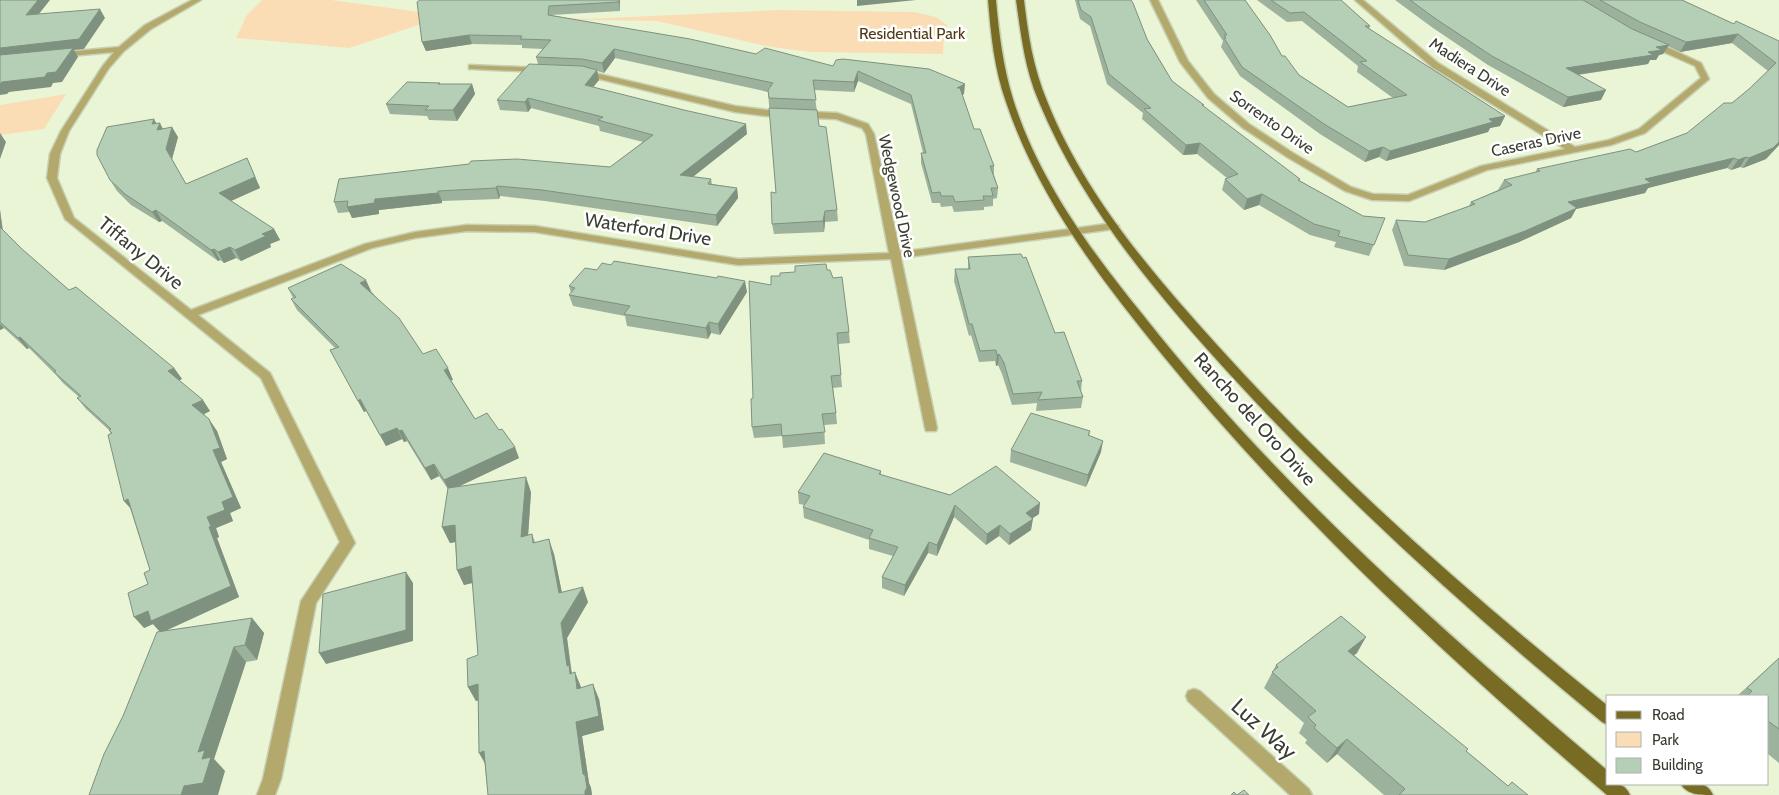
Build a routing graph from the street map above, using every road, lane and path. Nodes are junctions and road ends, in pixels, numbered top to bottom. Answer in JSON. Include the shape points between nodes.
{"nodes":[{"id":1,"x":197,"y":0,"type":"edge"},
{"id":2,"x":992,"y":0,"type":"edge"},
{"id":3,"x":1020,"y":0,"type":"edge"},
{"id":4,"x":1154,"y":0,"type":"edge"},
{"id":5,"x":1359,"y":0,"type":"edge"},
{"id":6,"x":1639,"y":38,"type":"edge"},
{"id":7,"x":121,"y":48,"type":"junction"},
{"id":8,"x":47,"y":56,"type":"edge"},
{"id":9,"x":472,"y":67,"type":"dead end"},
{"id":10,"x":556,"y":71,"type":"edge"},
{"id":11,"x":575,"y":71,"type":"edge"},
{"id":12,"x":1572,"y":149,"type":"junction"},
{"id":13,"x":1336,"y":181,"type":"joint"},
{"id":14,"x":1114,"y":226,"type":"junction"},
{"id":15,"x":1076,"y":231,"type":"junction"},
{"id":16,"x":894,"y":256,"type":"junction"},
{"id":17,"x":188,"y":315,"type":"junction"},
{"id":18,"x":931,"y":428,"type":"dead end"},
{"id":19,"x":1194,"y":696,"type":"dead end"},
{"id":20,"x":1606,"y":715,"type":"edge"},
{"id":21,"x":1606,"y":782,"type":"edge"},
{"id":22,"x":1609,"y":785,"type":"edge"},
{"id":23,"x":1691,"y":785,"type":"edge"},
{"id":24,"x":269,"y":787,"type":"edge"},
{"id":25,"x":1303,"y":795,"type":"edge"},
{"id":26,"x":1621,"y":795,"type":"edge"},
{"id":27,"x":1704,"y":795,"type":"edge"}],
"edges":[{"from":1,"to":7,"type":"street","name":"Tiffany Drive","via":[[148,27]]},
{"from":2,"to":15,"type":"main road","name":"Rancho del Oro Drive","via":[[994,41],[1013,111],[1043,178]]},
{"from":3,"to":14,"type":"main road","name":"Rancho del Oro Drive","via":[[1024,41],[1046,109],[1079,174]]},
{"from":4,"to":13,"type":"street","name":"Sorrento Drive","via":[[1184,62],[1211,96],[1253,131]]},
{"from":5,"to":12,"type":"street","name":"Madiera Drive","via":[[1436,65]]},
{"from":6,"to":12,"type":"street","name":"Caseras Drive","via":[[1698,65],[1705,79],[1642,131],[1611,142]]},
{"from":7,"to":8,"type":"street"},
{"from":7,"to":17,"type":"street","name":"Tiffany Drive","via":[[65,131],[55,154],[52,178],[70,219]]},
{"from":9,"to":10,"type":"street"},
{"from":11,"to":16,"type":"street","name":"Wedgewood Drive","via":[[735,109],[837,116],[865,126],[870,134]]},
{"from":12,"to":13,"type":"street","name":"Caseras Drive","via":[[1484,168],[1408,198],[1372,197]]},
{"from":14,"to":15,"type":"street","name":"Waterford Drive"},
{"from":14,"to":20,"type":"main road","name":"Rancho del Oro Drive","via":[[1197,331],[1342,484],[1429,566]]},
{"from":15,"to":16,"type":"street","name":"Waterford Drive"},
{"from":15,"to":21,"type":"main road","name":"Rancho del Oro Drive","via":[[1150,332],[1227,424],[1299,500],[1387,588]]},
{"from":16,"to":17,"type":"street","name":"Waterford Drive","via":[[738,262],[535,229],[467,228],[415,235],[369,246]]},
{"from":16,"to":18,"type":"street","name":"Wedgewood Drive"},
{"from":17,"to":24,"type":"street","name":"Tiffany Drive","via":[[266,376],[348,543],[309,601]]},
{"from":19,"to":25,"type":"street","name":"Luz Way"},
{"from":22,"to":26,"type":"main road","name":"Rancho del Oro Drive"},
{"from":23,"to":27,"type":"main road"}]}
